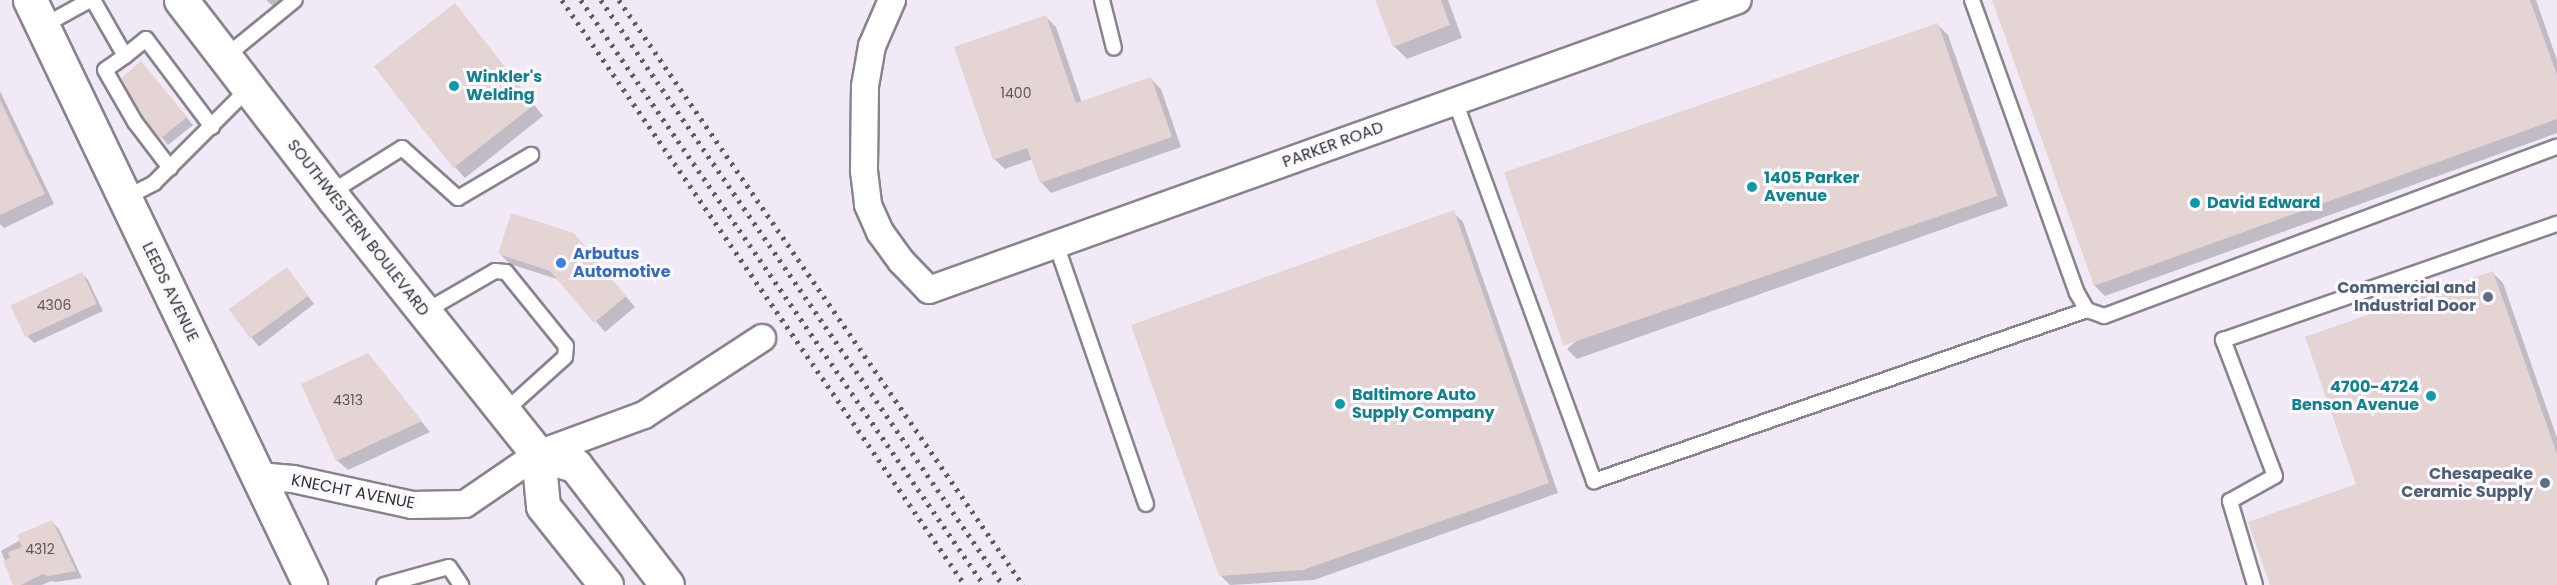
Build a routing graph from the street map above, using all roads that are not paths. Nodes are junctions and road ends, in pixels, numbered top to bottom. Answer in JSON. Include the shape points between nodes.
{"nodes":[{"id":1,"x":92,"y":0,"type":"edge"},
{"id":2,"x":181,"y":0,"type":"edge"},
{"id":3,"x":295,"y":0,"type":"edge"},
{"id":4,"x":892,"y":0,"type":"edge"},
{"id":5,"x":1102,"y":0,"type":"edge"},
{"id":6,"x":1738,"y":0,"type":"edge"},
{"id":7,"x":1971,"y":0,"type":"edge"},
{"id":8,"x":36,"y":13,"type":"edge"},
{"id":9,"x":1114,"y":48,"type":"dead end"},
{"id":10,"x":125,"y":56,"type":"junction"},
{"id":11,"x":225,"y":57,"type":"junction"},
{"id":12,"x":249,"y":88,"type":"junction"},
{"id":13,"x":1455,"y":101,"type":"junction"},
{"id":14,"x":212,"y":127,"type":"junction"},
{"id":15,"x":2557,"y":147,"type":"edge"},
{"id":16,"x":531,"y":155,"type":"dead end"},
{"id":17,"x":170,"y":168,"type":"junction"},
{"id":18,"x":330,"y":193,"type":"junction"},
{"id":19,"x":125,"y":198,"type":"junction"},
{"id":20,"x":2557,"y":224,"type":"edge"},
{"id":21,"x":1056,"y":244,"type":"junction"},
{"id":22,"x":2087,"y":310,"type":"junction"},
{"id":23,"x":424,"y":312,"type":"junction"},
{"id":24,"x":762,"y":338,"type":"dead end"},
{"id":25,"x":504,"y":412,"type":"junction"},
{"id":26,"x":538,"y":454,"type":"junction"},
{"id":27,"x":258,"y":476,"type":"junction"},
{"id":28,"x":1146,"y":504,"type":"dead end"},
{"id":29,"x":310,"y":585,"type":"edge"},
{"id":30,"x":384,"y":585,"type":"edge"},
{"id":31,"x":460,"y":585,"type":"edge"},
{"id":32,"x":606,"y":585,"type":"edge"},
{"id":33,"x":667,"y":585,"type":"edge"},
{"id":34,"x":2255,"y":585,"type":"edge"}],
"edges":[{"from":1,"to":8,"type":"lane"},
{"from":1,"to":10,"type":"lane"},
{"from":2,"to":11,"type":"main road","name":"SOUTHWESTERN BOULEVARD"},
{"from":3,"to":11,"type":"lane"},
{"from":4,"to":21,"type":"street","name":"PARKER ROAD","via":[[872,46],[865,86],[864,171],[868,205],[880,232],[929,290]]},
{"from":5,"to":9,"type":"lane"},
{"from":6,"to":13,"type":"street","name":"PARKER ROAD"},
{"from":7,"to":22,"type":"lane","via":[[2077,293]]},
{"from":8,"to":19,"type":"main road","name":"LEEDS AVENUE"},
{"from":10,"to":14,"type":"lane","via":[[146,39]]},
{"from":10,"to":17,"type":"lane","via":[[105,70],[135,122]]},
{"from":11,"to":12,"type":"main road","name":"SOUTHWESTERN BOULEVARD"},
{"from":12,"to":14,"type":"lane"},
{"from":12,"to":18,"type":"main road","name":"SOUTHWESTERN BOULEVARD"},
{"from":13,"to":21,"type":"street","name":"PARKER ROAD"},
{"from":13,"to":22,"type":"lane","via":[[1594,481]]},
{"from":14,"to":17,"type":"lane"},
{"from":15,"to":22,"type":"lane","via":[[2104,316]]},
{"from":16,"to":18,"type":"lane","via":[[458,198],[402,148]]},
{"from":17,"to":19,"type":"lane","via":[[154,183]]},
{"from":18,"to":23,"type":"main road","name":"SOUTHWESTERN BOULEVARD"},
{"from":19,"to":27,"type":"main road","name":"LEEDS AVENUE"},
{"from":20,"to":34,"type":"lane","via":[[2223,340],[2275,476],[2229,501]]},
{"from":21,"to":28,"type":"lane"},
{"from":23,"to":25,"type":"main road","name":"SOUTHWESTERN BOULEVARD"},
{"from":23,"to":25,"type":"lane","via":[[495,271],[506,272],[566,346],[565,357]]},
{"from":24,"to":26,"type":"street","name":"KNECHT AVENUE","via":[[644,415]]},
{"from":25,"to":26,"type":"main road","name":"SOUTHWESTERN BOULEVARD"},
{"from":26,"to":27,"type":"street","name":"KNECHT AVENUE","via":[[465,504],[442,506],[412,505],[302,481]]},
{"from":26,"to":32,"type":"main road","via":[[543,506]]},
{"from":26,"to":33,"type":"main road","via":[[575,465]]},
{"from":27,"to":29,"type":"main road","name":"LEEDS AVENUE"},
{"from":30,"to":31,"type":"lane","via":[[449,567]]}]}
